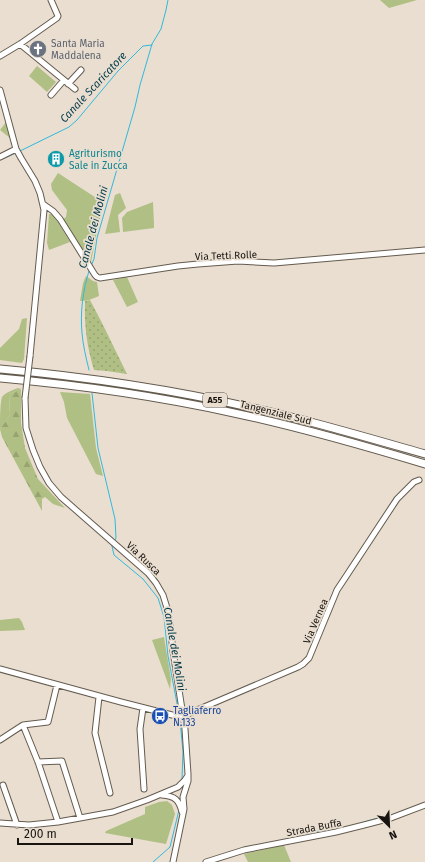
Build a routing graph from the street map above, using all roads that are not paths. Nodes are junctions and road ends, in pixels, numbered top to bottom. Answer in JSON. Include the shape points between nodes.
{"nodes":[{"id":1,"x":51,"y":0,"type":"edge"},
{"id":2,"x":20,"y":44,"type":"junction"},
{"id":3,"x":0,"y":56,"type":"edge"},
{"id":4,"x":81,"y":70,"type":"dead end"},
{"id":5,"x":66,"y":82,"type":"junction"},
{"id":6,"x":0,"y":90,"type":"edge"},
{"id":7,"x":75,"y":90,"type":"dead end"},
{"id":8,"x":51,"y":95,"type":"dead end"},
{"id":9,"x":18,"y":152,"type":"junction"},
{"id":10,"x":0,"y":157,"type":"edge"},
{"id":11,"x":43,"y":204,"type":"junction"},
{"id":12,"x":425,"y":250,"type":"edge"},
{"id":13,"x":0,"y":369,"type":"edge"},
{"id":14,"x":0,"y":378,"type":"edge"},
{"id":15,"x":425,"y":454,"type":"edge"},
{"id":16,"x":425,"y":464,"type":"edge"},
{"id":17,"x":419,"y":480,"type":"dead end"},
{"id":18,"x":0,"y":669,"type":"edge"},
{"id":19,"x":57,"y":685,"type":"junction"},
{"id":20,"x":99,"y":696,"type":"junction"},
{"id":21,"x":143,"y":708,"type":"junction"},
{"id":22,"x":184,"y":718,"type":"junction"},
{"id":23,"x":23,"y":725,"type":"junction"},
{"id":24,"x":0,"y":740,"type":"edge"},
{"id":25,"x":38,"y":762,"type":"junction"},
{"id":26,"x":188,"y":774,"type":"junction"},
{"id":27,"x":3,"y":785,"type":"dead end"},
{"id":28,"x":177,"y":788,"type":"junction"},
{"id":29,"x":144,"y":789,"type":"dead end"},
{"id":30,"x":110,"y":793,"type":"dead end"},
{"id":31,"x":159,"y":794,"type":"junction"},
{"id":32,"x":184,"y":794,"type":"junction"},
{"id":33,"x":175,"y":798,"type":"junction"},
{"id":34,"x":425,"y":806,"type":"edge"},
{"id":35,"x":183,"y":813,"type":"junction"},
{"id":36,"x":80,"y":818,"type":"junction"},
{"id":37,"x":58,"y":822,"type":"junction"},
{"id":38,"x":0,"y":823,"type":"edge"},
{"id":39,"x":17,"y":825,"type":"junction"},
{"id":40,"x":173,"y":862,"type":"edge"},
{"id":41,"x":206,"y":862,"type":"edge"}],
"edges":[{"from":1,"to":2,"type":"street","via":[[58,17]]},
{"from":2,"to":3,"type":"street"},
{"from":2,"to":5,"type":"street"},
{"from":4,"to":5,"type":"street"},
{"from":5,"to":7,"type":"street"},
{"from":5,"to":8,"type":"street"},
{"from":6,"to":9,"type":"street"},
{"from":9,"to":10,"type":"street"},
{"from":9,"to":11,"type":"street","via":[[35,181]]},
{"from":11,"to":12,"type":"street","name":"Via Tetti Rolle","via":[[60,219],[93,272],[100,278],[205,263],[274,263]]},
{"from":11,"to":22,"type":"street","name":"Via Rusca","bridge":true,"via":[[44,215],[25,398],[26,428],[38,461],[61,498],[148,573],[163,595],[170,624]]},
{"from":13,"to":15,"type":"highway","name":"Tangenziale Sud","number":"A55","via":[[125,384],[233,403]]},
{"from":14,"to":16,"type":"highway","name":"Tangenziale Sud","number":"A55","via":[[110,390],[233,412]]},
{"from":17,"to":22,"type":"street","name":"Via Vernea","via":[[397,499],[343,581],[309,658],[298,667],[190,713]]},
{"from":18,"to":19,"type":"street"},
{"from":19,"to":20,"type":"street"},
{"from":19,"to":23,"type":"street","via":[[48,722]]},
{"from":20,"to":21,"type":"street"},
{"from":20,"to":30,"type":"street","via":[[95,733]]},
{"from":21,"to":22,"type":"street"},
{"from":21,"to":29,"type":"street","via":[[140,729]]},
{"from":22,"to":26,"type":"street","name":"Via Rusca"},
{"from":23,"to":24,"type":"street"},
{"from":23,"to":25,"type":"street"},
{"from":25,"to":36,"type":"street","via":[[62,761]]},
{"from":25,"to":37,"type":"street"},
{"from":26,"to":28,"type":"street"},
{"from":26,"to":32,"type":"street","name":"Via Rusca"},
{"from":27,"to":39,"type":"street"},
{"from":28,"to":31,"type":"street"},
{"from":28,"to":32,"type":"street","via":[[182,788]]},
{"from":28,"to":33,"type":"street","via":[[172,793]]},
{"from":31,"to":33,"type":"street"},
{"from":31,"to":36,"type":"street","via":[[113,812]]},
{"from":32,"to":33,"type":"street","via":[[180,799]]},
{"from":32,"to":35,"type":"street","name":"Via Rusca"},
{"from":33,"to":35,"type":"street"},
{"from":34,"to":41,"type":"street","name":"Strada Buffa","via":[[364,825],[244,850]]},
{"from":35,"to":40,"type":"street","name":"Via Rusca"},
{"from":36,"to":37,"type":"street"},
{"from":37,"to":39,"type":"street"},
{"from":38,"to":39,"type":"street"}]}
